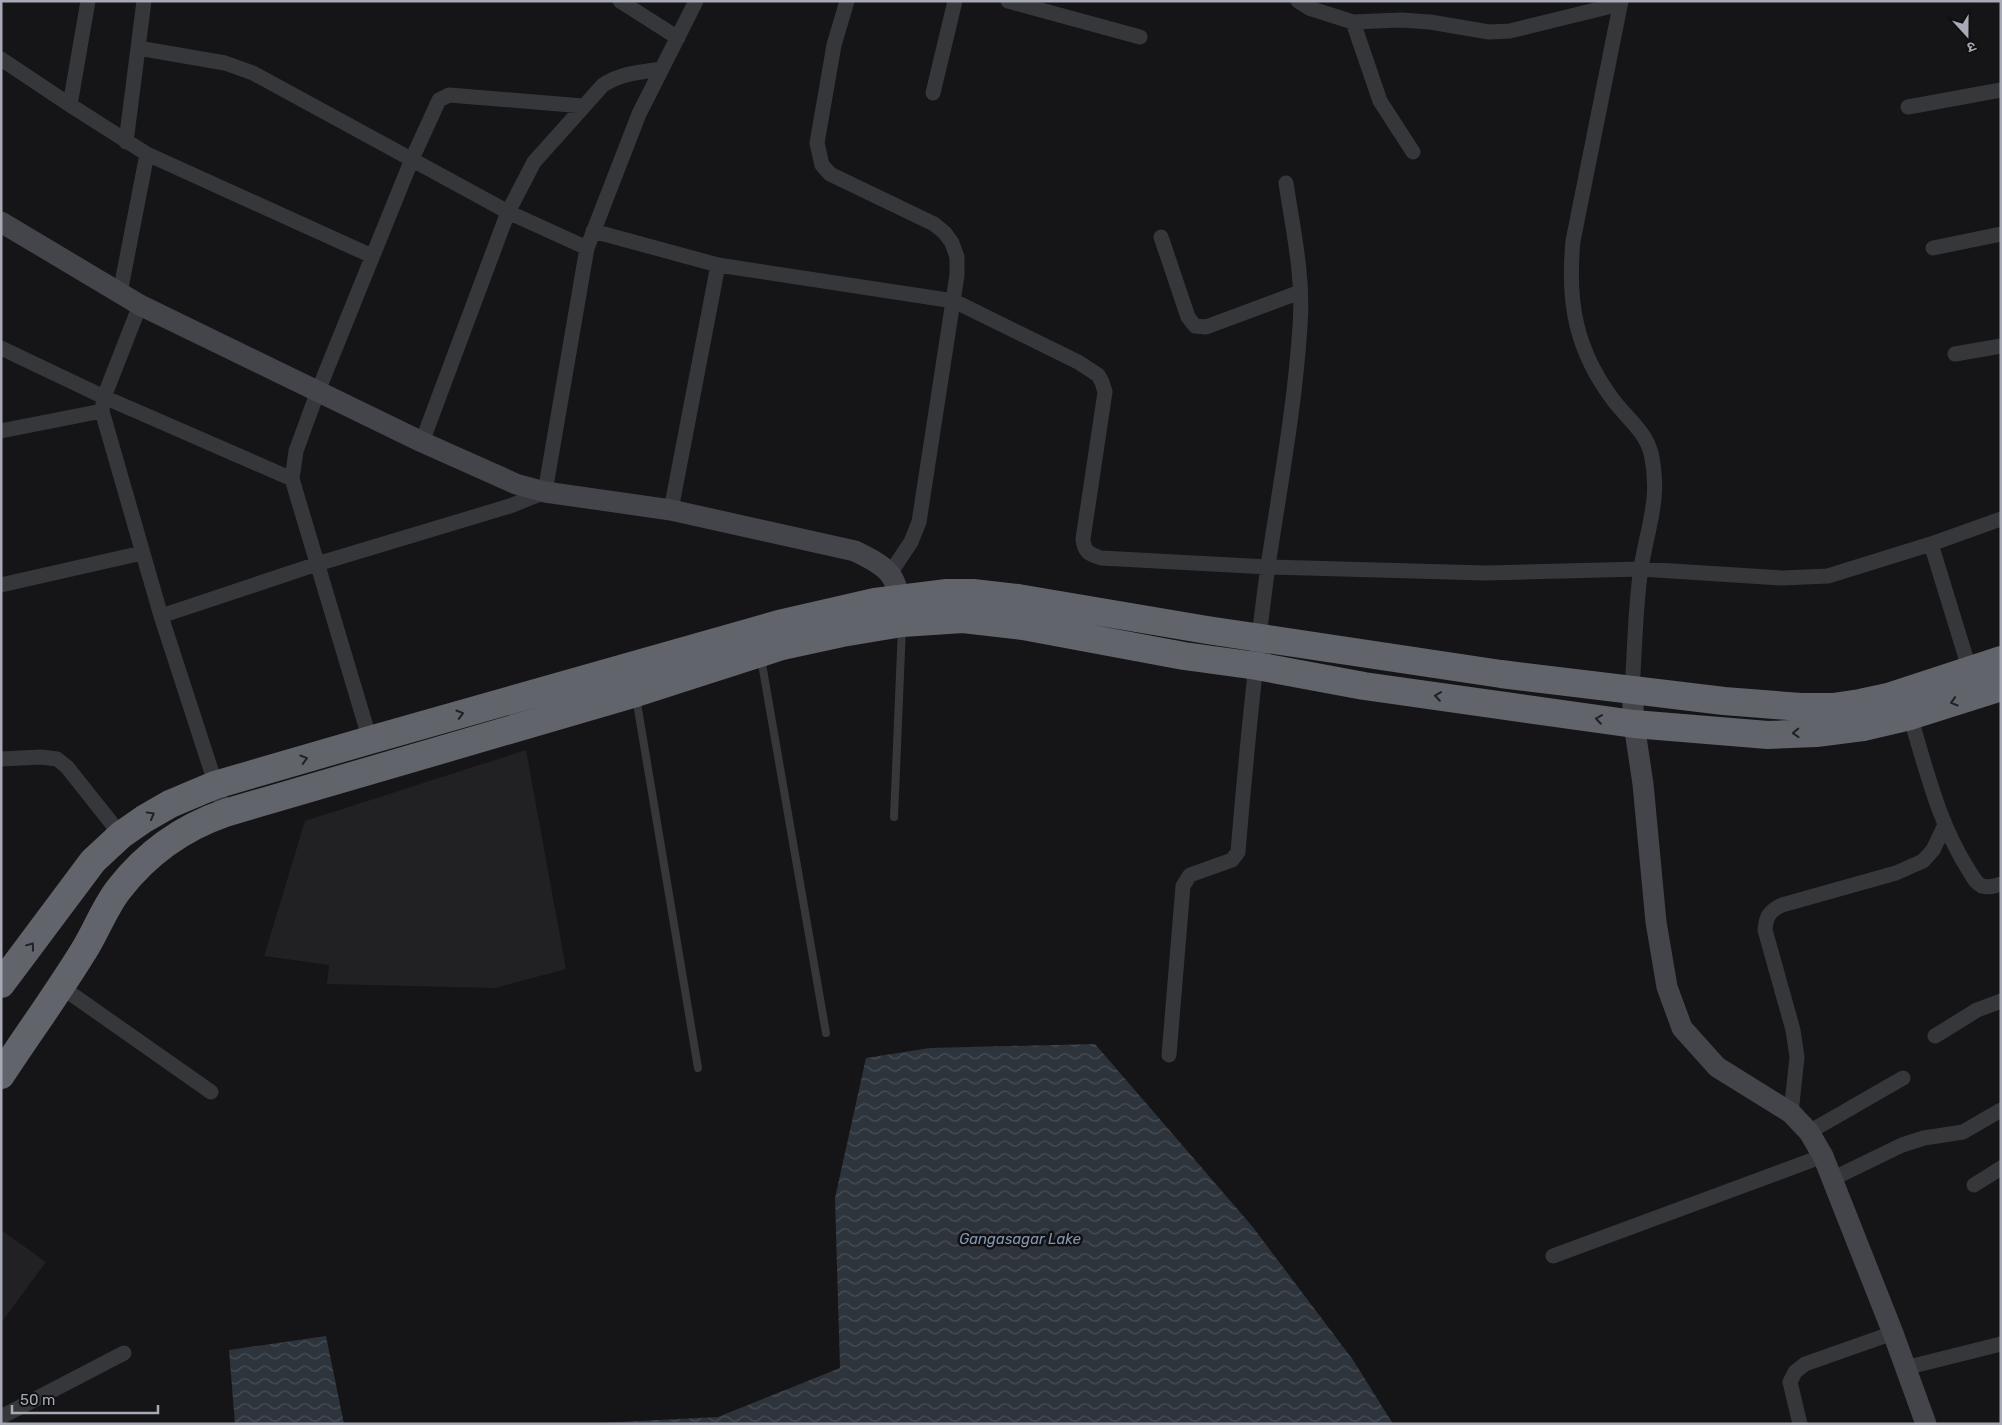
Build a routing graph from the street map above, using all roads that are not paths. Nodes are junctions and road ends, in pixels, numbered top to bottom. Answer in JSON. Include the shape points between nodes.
{"nodes":[{"id":1,"x":88,"y":1,"type":"edge"},
{"id":2,"x":144,"y":1,"type":"edge"},
{"id":3,"x":620,"y":1,"type":"edge"},
{"id":4,"x":696,"y":1,"type":"edge"},
{"id":5,"x":847,"y":1,"type":"edge"},
{"id":6,"x":955,"y":1,"type":"edge"},
{"id":7,"x":1008,"y":1,"type":"edge"},
{"id":8,"x":1298,"y":1,"type":"edge"},
{"id":9,"x":1620,"y":3,"type":"edge"},
{"id":10,"x":1353,"y":22,"type":"junction"},
{"id":11,"x":1140,"y":37,"type":"dead end"},
{"id":12,"x":678,"y":38,"type":"junction"},
{"id":13,"x":138,"y":48,"type":"junction"},
{"id":14,"x":1,"y":59,"type":"edge"},
{"id":15,"x":662,"y":69,"type":"junction"},
{"id":16,"x":2001,"y":90,"type":"edge"},
{"id":17,"x":933,"y":93,"type":"dead end"},
{"id":18,"x":70,"y":105,"type":"junction"},
{"id":19,"x":583,"y":106,"type":"junction"},
{"id":20,"x":1908,"y":107,"type":"dead end"},
{"id":21,"x":126,"y":142,"type":"junction"},
{"id":22,"x":1413,"y":152,"type":"dead end"},
{"id":23,"x":147,"y":154,"type":"junction"},
{"id":24,"x":412,"y":159,"type":"junction"},
{"id":25,"x":1286,"y":183,"type":"dead end"},
{"id":26,"x":508,"y":212,"type":"junction"},
{"id":27,"x":1,"y":222,"type":"edge"},
{"id":28,"x":594,"y":231,"type":"junction"},
{"id":29,"x":2001,"y":234,"type":"edge"},
{"id":30,"x":1162,"y":237,"type":"dead end"},
{"id":31,"x":587,"y":248,"type":"junction"},
{"id":32,"x":1933,"y":248,"type":"dead end"},
{"id":33,"x":372,"y":256,"type":"junction"},
{"id":34,"x":718,"y":265,"type":"junction"},
{"id":35,"x":120,"y":292,"type":"junction"},
{"id":36,"x":1300,"y":292,"type":"junction"},
{"id":37,"x":954,"y":301,"type":"junction"},
{"id":38,"x":140,"y":305,"type":"junction"},
{"id":39,"x":2001,"y":346,"type":"edge"},
{"id":40,"x":1,"y":348,"type":"edge"},
{"id":41,"x":1955,"y":354,"type":"dead end"},
{"id":42,"x":318,"y":391,"type":"junction"},
{"id":43,"x":103,"y":404,"type":"junction"},
{"id":44,"x":1,"y":431,"type":"edge"},
{"id":45,"x":422,"y":442,"type":"junction"},
{"id":46,"x":292,"y":479,"type":"junction"},
{"id":47,"x":545,"y":492,"type":"junction"},
{"id":48,"x":671,"y":510,"type":"junction"},
{"id":49,"x":2001,"y":519,"type":"edge"},
{"id":50,"x":1931,"y":544,"type":"junction"},
{"id":51,"x":142,"y":553,"type":"junction"},
{"id":52,"x":317,"y":564,"type":"junction"},
{"id":53,"x":1268,"y":567,"type":"junction"},
{"id":54,"x":1641,"y":570,"type":"junction"},
{"id":55,"x":890,"y":572,"type":"junction"},
{"id":56,"x":1,"y":585,"type":"edge"},
{"id":57,"x":901,"y":611,"type":"junction"},
{"id":58,"x":161,"y":616,"type":"junction"},
{"id":59,"x":1260,"y":637,"type":"junction"},
{"id":60,"x":760,"y":653,"type":"junction"},
{"id":61,"x":2001,"y":660,"type":"edge"},
{"id":62,"x":1257,"y":666,"type":"junction"},
{"id":63,"x":1970,"y":671,"type":"junction"},
{"id":64,"x":2001,"y":687,"type":"edge"},
{"id":65,"x":1632,"y":689,"type":"junction"},
{"id":66,"x":636,"y":693,"type":"junction"},
{"id":67,"x":1910,"y":716,"type":"junction"},
{"id":68,"x":1634,"y":724,"type":"junction"},
{"id":69,"x":370,"y":740,"type":"junction"},
{"id":70,"x":1,"y":759,"type":"edge"},
{"id":71,"x":215,"y":785,"type":"junction"},
{"id":72,"x":225,"y":813,"type":"junction"},
{"id":73,"x":894,"y":817,"type":"dead end"},
{"id":74,"x":1944,"y":827,"type":"junction"},
{"id":75,"x":121,"y":835,"type":"junction"},
{"id":76,"x":2001,"y":884,"type":"edge"},
{"id":77,"x":1,"y":984,"type":"edge"},
{"id":78,"x":60,"y":986,"type":"junction"},
{"id":79,"x":2001,"y":1001,"type":"edge"},
{"id":80,"x":826,"y":1033,"type":"dead end"},
{"id":81,"x":1935,"y":1036,"type":"dead end"},
{"id":82,"x":1169,"y":1055,"type":"dead end"},
{"id":83,"x":698,"y":1068,"type":"dead end"},
{"id":84,"x":1,"y":1075,"type":"edge"},
{"id":85,"x":1903,"y":1078,"type":"dead end"},
{"id":86,"x":211,"y":1092,"type":"dead end"},
{"id":87,"x":2001,"y":1110,"type":"edge"},
{"id":88,"x":1791,"y":1113,"type":"junction"},
{"id":89,"x":1809,"y":1132,"type":"junction"},
{"id":90,"x":1822,"y":1156,"type":"junction"},
{"id":91,"x":2001,"y":1168,"type":"edge"},
{"id":92,"x":1832,"y":1179,"type":"junction"},
{"id":93,"x":1974,"y":1185,"type":"dead end"},
{"id":94,"x":1553,"y":1256,"type":"dead end"},
{"id":95,"x":1892,"y":1333,"type":"junction"},
{"id":96,"x":2001,"y":1344,"type":"edge"},
{"id":97,"x":124,"y":1353,"type":"dead end"},
{"id":98,"x":1905,"y":1368,"type":"junction"},
{"id":99,"x":1,"y":1417,"type":"edge"},
{"id":100,"x":1800,"y":1424,"type":"edge"},
{"id":101,"x":1926,"y":1424,"type":"edge"}],
"edges":[{"from":1,"to":18,"type":"street"},
{"from":2,"to":13,"type":"street"},
{"from":3,"to":12,"type":"street"},
{"from":4,"to":12,"type":"street"},
{"from":5,"to":37,"type":"street","via":[[834,45],[817,143],[822,165],[830,174],[934,224],[944,233],[957,257]]},
{"from":6,"to":17,"type":"street"},
{"from":7,"to":11,"type":"street"},
{"from":8,"to":10,"type":"street","via":[[1309,8]]},
{"from":9,"to":10,"type":"street","via":[[1510,31],[1489,32],[1411,20]]},
{"from":9,"to":54,"type":"street","via":[[1570,270],[1580,340],[1595,373],[1640,430],[1650,450],[1656,496]]},
{"from":10,"to":22,"type":"street","via":[[1380,101]]},
{"from":12,"to":15,"type":"street"},
{"from":13,"to":21,"type":"street"},
{"from":13,"to":24,"type":"street","via":[[225,63],[253,73]]},
{"from":14,"to":18,"type":"street"},
{"from":15,"to":19,"type":"street","via":[[614,77]]},
{"from":15,"to":28,"type":"street","via":[[639,114]]},
{"from":16,"to":20,"type":"street"},
{"from":18,"to":21,"type":"street"},
{"from":19,"to":24,"type":"street","via":[[449,95],[435,106]]},
{"from":19,"to":26,"type":"street","via":[[534,162]]},
{"from":21,"to":23,"type":"street"},
{"from":23,"to":33,"type":"street"},
{"from":23,"to":35,"type":"street"},
{"from":24,"to":26,"type":"street"},
{"from":24,"to":33,"type":"street"},
{"from":25,"to":36,"type":"street"},
{"from":26,"to":31,"type":"street"},
{"from":26,"to":45,"type":"street"},
{"from":27,"to":35,"type":"street"},
{"from":28,"to":31,"type":"street"},
{"from":28,"to":34,"type":"street"},
{"from":29,"to":32,"type":"street"},
{"from":30,"to":36,"type":"street","via":[[1188,317],[1194,326],[1206,327]]},
{"from":31,"to":47,"type":"street"},
{"from":33,"to":42,"type":"street"},
{"from":34,"to":37,"type":"street"},
{"from":34,"to":48,"type":"street"},
{"from":35,"to":38,"type":"street"},
{"from":36,"to":53,"type":"street","via":[[1301,325]]},
{"from":37,"to":53,"type":"street","via":[[1078,362],[1098,375],[1102,382],[1105,392],[1083,539],[1089,554],[1101,558]]},
{"from":37,"to":55,"type":"street","via":[[919,522],[911,542]]},
{"from":38,"to":42,"type":"street"},
{"from":38,"to":43,"type":"street"},
{"from":39,"to":41,"type":"street"},
{"from":40,"to":43,"type":"street"},
{"from":42,"to":45,"type":"street"},
{"from":42,"to":46,"type":"street","via":[[296,451]]},
{"from":43,"to":44,"type":"street"},
{"from":43,"to":46,"type":"street"},
{"from":43,"to":51,"type":"street"},
{"from":45,"to":47,"type":"street","via":[[516,484]]},
{"from":46,"to":52,"type":"street"},
{"from":47,"to":48,"type":"street"},
{"from":47,"to":52,"type":"street","via":[[510,506]]},
{"from":48,"to":55,"type":"street","via":[[855,552],[878,562]]},
{"from":49,"to":50,"type":"street"},
{"from":50,"to":54,"type":"street","via":[[1828,576],[1782,578]]},
{"from":50,"to":63,"type":"street"},
{"from":51,"to":56,"type":"street"},
{"from":51,"to":58,"type":"street"},
{"from":52,"to":58,"type":"street"},
{"from":52,"to":69,"type":"street"},
{"from":53,"to":54,"type":"street","via":[[1485,573]]},
{"from":53,"to":59,"type":"street"},
{"from":54,"to":65,"type":"street"},
{"from":55,"to":57,"type":"street"},
{"from":57,"to":59,"type":"highway","via":[[947,593],[1002,596]]},
{"from":57,"to":60,"type":"highway","via":[[842,632]]},
{"from":57,"to":62,"type":"highway","via":[[1023,626]]},
{"from":69,"to":57,"type":"highway","one_way":true,"via":[[836,610]]},
{"from":57,"to":73,"type":"lane"},
{"from":58,"to":71,"type":"street"},
{"from":59,"to":62,"type":"street"},
{"from":59,"to":65,"type":"highway","via":[[1501,674]]},
{"from":60,"to":66,"type":"highway"},
{"from":60,"to":80,"type":"lane"},
{"from":61,"to":63,"type":"highway"},
{"from":68,"to":62,"type":"highway","one_way":true,"via":[[1364,686]]},
{"from":62,"to":82,"type":"street","via":[[1238,852],[1232,860],[1190,875],[1183,886]]},
{"from":63,"to":65,"type":"highway","via":[[1888,697],[1833,707],[1724,701]]},
{"from":64,"to":67,"type":"highway","one_way":true},
{"from":65,"to":68,"type":"street"},
{"from":66,"to":72,"type":"highway"},
{"from":66,"to":83,"type":"lane"},
{"from":67,"to":68,"type":"highway","one_way":true,"via":[[1863,727],[1768,735]]},
{"from":67,"to":74,"type":"street"},
{"from":68,"to":88,"type":"street","via":[[1656,922],[1667,987],[1682,1028],[1717,1067]]},
{"from":71,"to":69,"type":"highway","one_way":true},
{"from":70,"to":75,"type":"street","via":[[56,758],[67,767]]},
{"from":71,"to":72,"type":"street"},
{"from":75,"to":71,"type":"highway","one_way":true,"via":[[170,804]]},
{"from":72,"to":78,"type":"highway","via":[[200,822],[170,839],[148,857],[118,890]]},
{"from":74,"to":76,"type":"street","via":[[1976,882],[1984,887]]},
{"from":74,"to":88,"type":"street","via":[[1933,850],[1923,860],[1896,873],[1782,905],[1772,909],[1766,918],[1765,930],[1793,1030],[1797,1057]]},
{"from":77,"to":75,"type":"highway","one_way":true,"via":[[93,861]]},
{"from":78,"to":84,"type":"highway"},
{"from":78,"to":86,"type":"street"},
{"from":79,"to":81,"type":"street","via":[[1977,1010]]},
{"from":85,"to":89,"type":"street"},
{"from":87,"to":92,"type":"street","via":[[1962,1132],[1902,1145]]},
{"from":88,"to":89,"type":"street"},
{"from":89,"to":90,"type":"street"},
{"from":90,"to":92,"type":"street"},
{"from":90,"to":94,"type":"street"},
{"from":91,"to":93,"type":"street"},
{"from":92,"to":95,"type":"street"},
{"from":95,"to":98,"type":"street"},
{"from":95,"to":100,"type":"street","via":[[1805,1364],[1795,1372],[1790,1382]]},
{"from":96,"to":98,"type":"street"},
{"from":97,"to":99,"type":"street"},
{"from":98,"to":101,"type":"street"}]}
